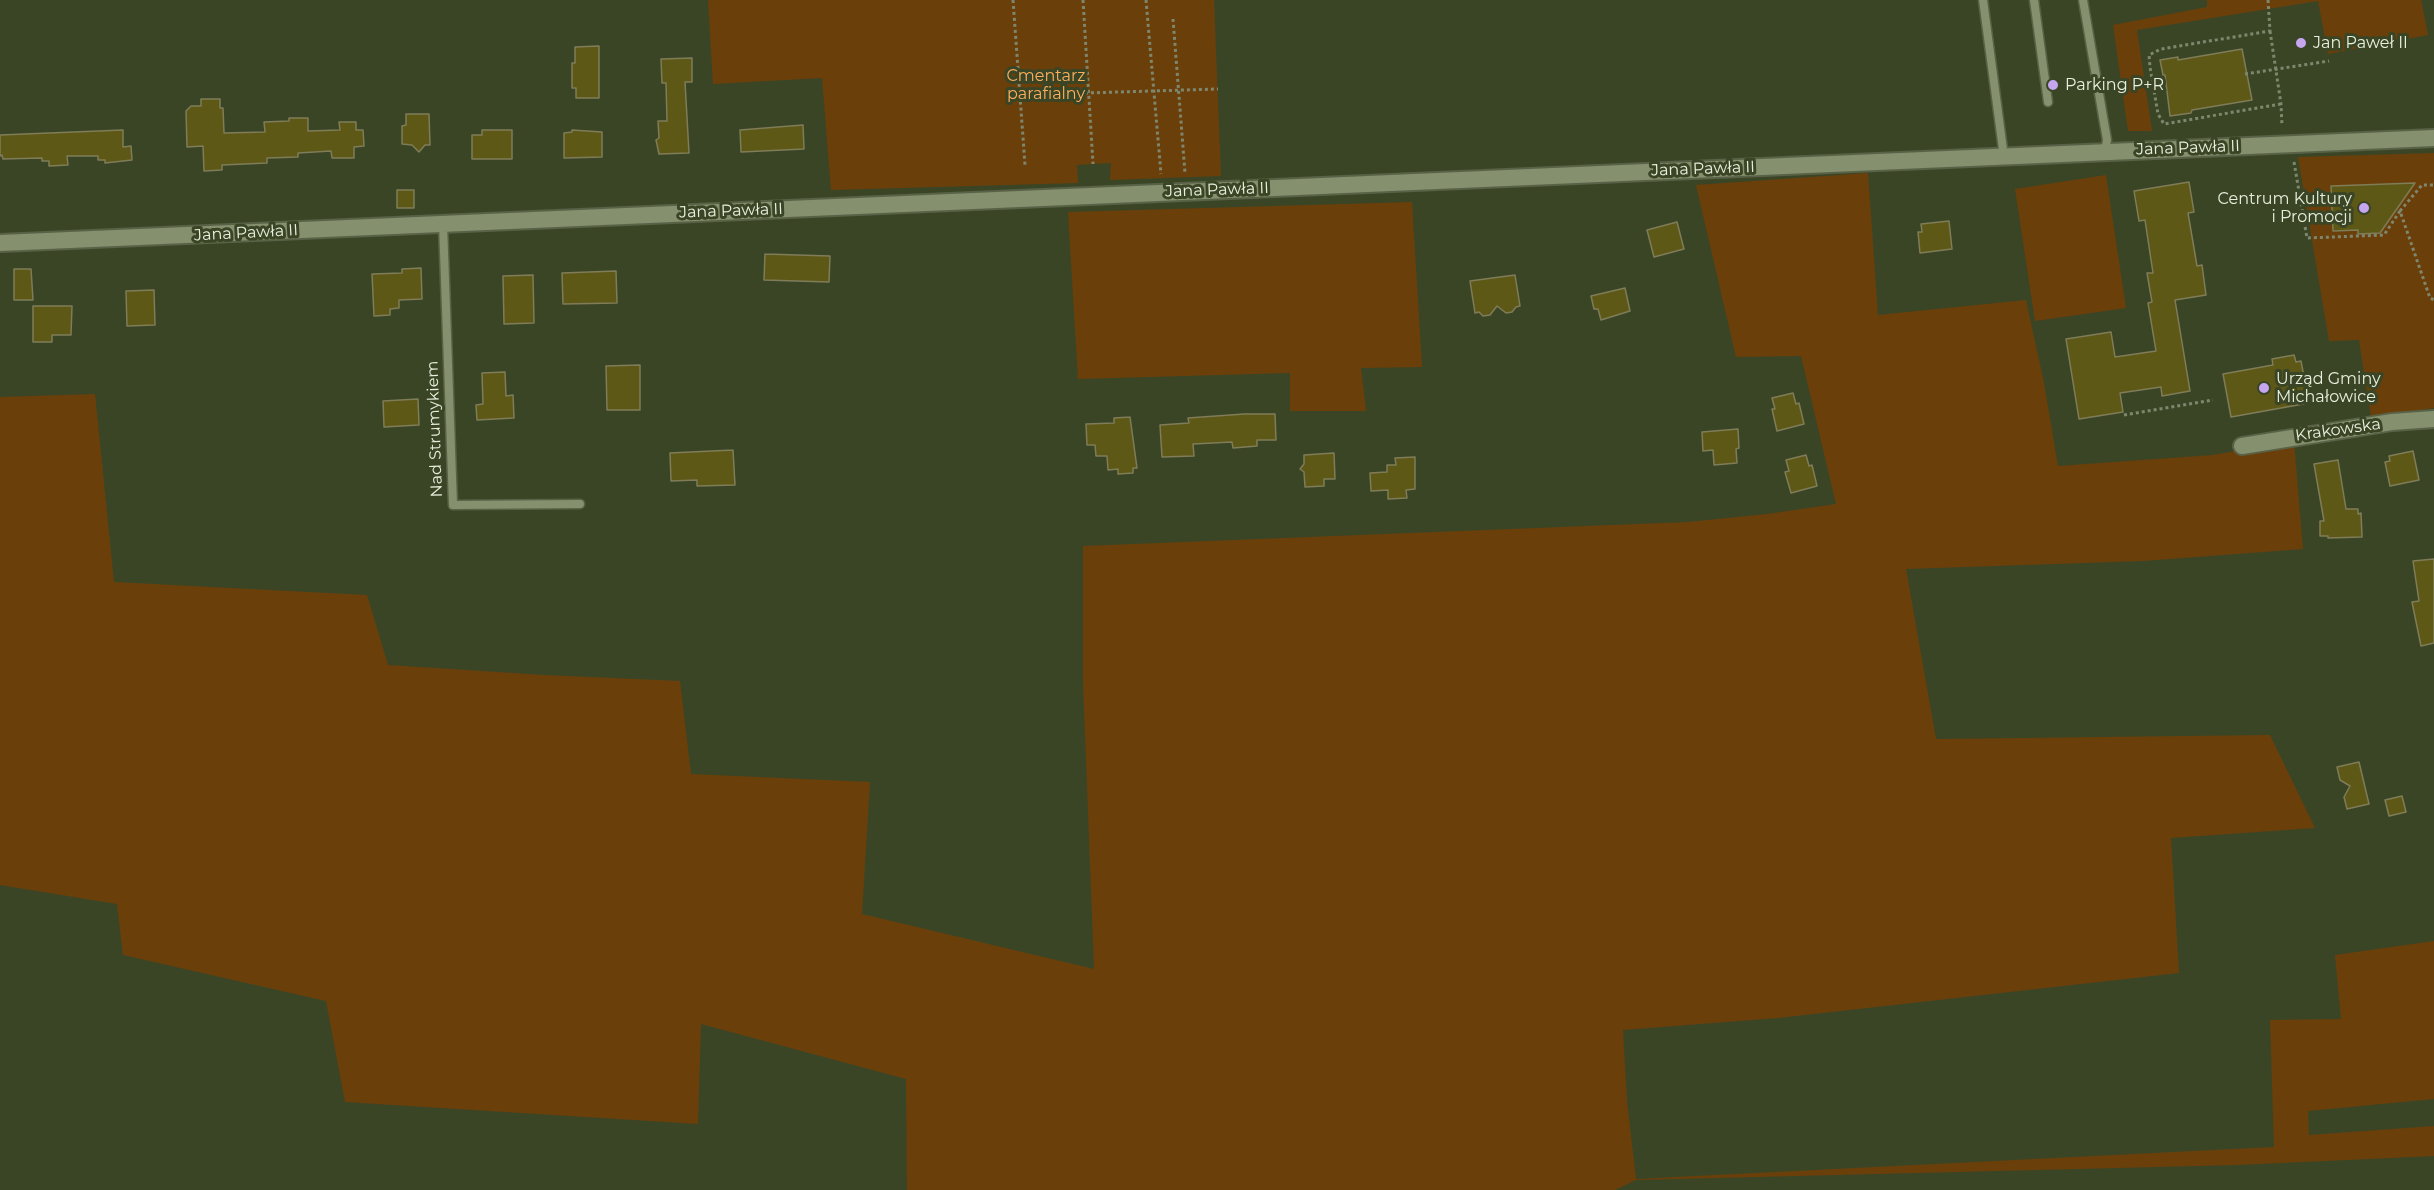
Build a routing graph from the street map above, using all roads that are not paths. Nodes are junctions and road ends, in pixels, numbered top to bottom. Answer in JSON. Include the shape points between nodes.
{"nodes":[{"id":1,"x":1983,"y":0,"type":"edge"},
{"id":2,"x":2034,"y":0,"type":"edge"},
{"id":3,"x":2083,"y":0,"type":"edge"},
{"id":4,"x":2048,"y":102,"type":"dead end"},
{"id":5,"x":2434,"y":138,"type":"edge"},
{"id":6,"x":2106,"y":151,"type":"junction"},
{"id":7,"x":2004,"y":157,"type":"junction"},
{"id":8,"x":443,"y":224,"type":"junction"},
{"id":9,"x":0,"y":243,"type":"edge"},
{"id":10,"x":2434,"y":419,"type":"edge"},
{"id":11,"x":2242,"y":446,"type":"dead end"},
{"id":12,"x":580,"y":504,"type":"dead end"}],
"edges":[{"from":1,"to":7,"type":"lane"},
{"from":2,"to":4,"type":"lane"},
{"from":3,"to":6,"type":"lane"},
{"from":5,"to":6,"type":"street","name":"Jana Pawła II"},
{"from":6,"to":7,"type":"street","name":"Jana Pawła II"},
{"from":7,"to":8,"type":"street","name":"Jana Pawła II"},
{"from":8,"to":9,"type":"street","name":"Jana Pawła II"},
{"from":8,"to":12,"type":"lane","name":"Nad Strumykiem","via":[[453,505]]},
{"from":10,"to":11,"type":"street","name":"Krakowska"}]}
